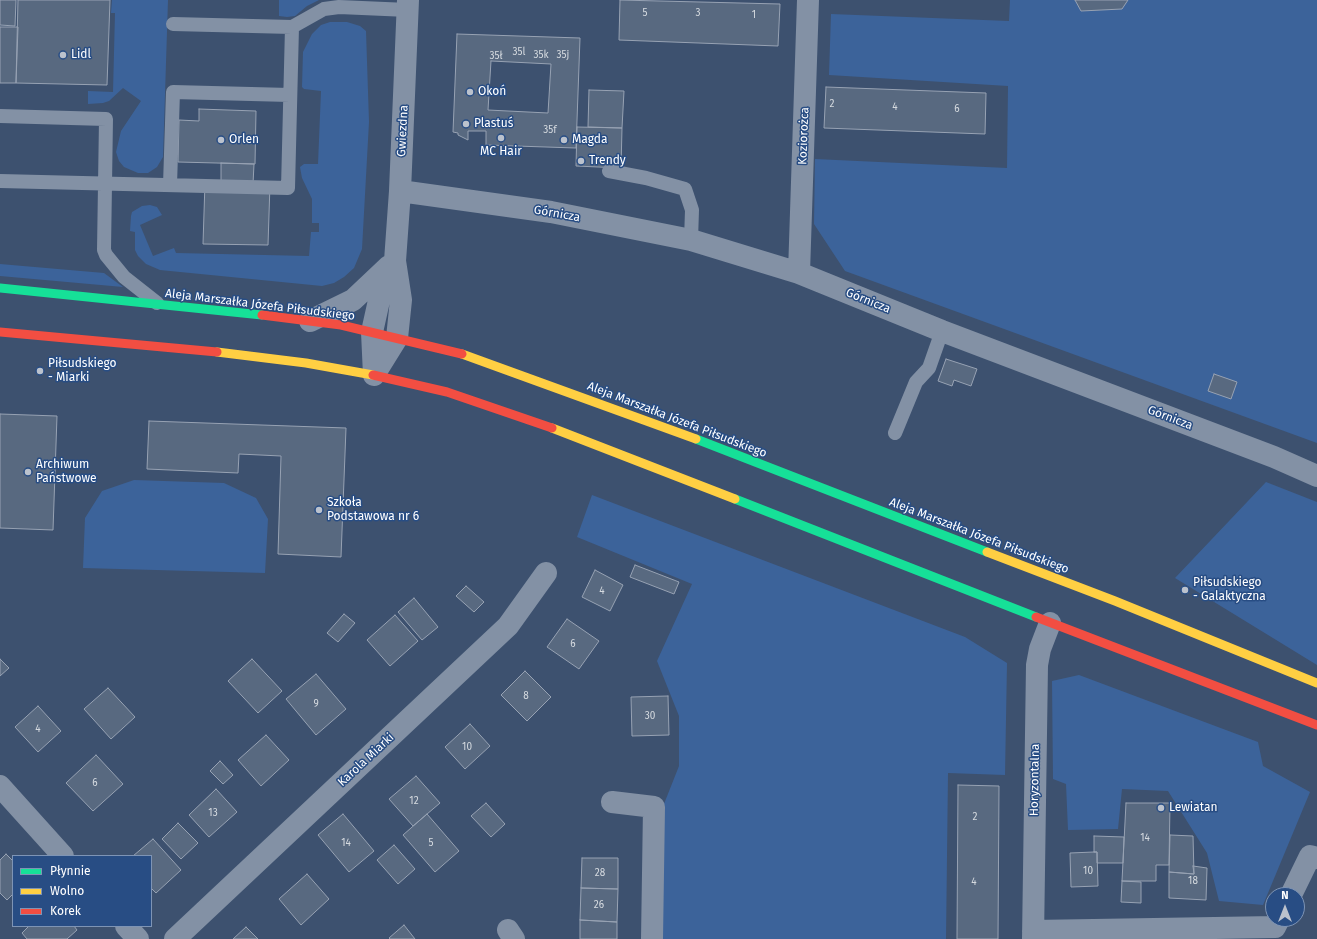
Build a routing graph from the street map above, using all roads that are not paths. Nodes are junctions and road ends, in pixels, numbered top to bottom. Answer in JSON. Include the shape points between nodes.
{"nodes":[{"id":1,"x":808,"y":0,"type":"edge"},
{"id":2,"x":408,"y":5,"type":"edge"},
{"id":3,"x":173,"y":24,"type":"dead end"},
{"id":4,"x":292,"y":27,"type":"junction"},
{"id":5,"x":290,"y":95,"type":"junction"},
{"id":6,"x":0,"y":116,"type":"edge"},
{"id":7,"x":609,"y":171,"type":"dead end"},
{"id":8,"x":0,"y":181,"type":"edge"},
{"id":9,"x":104,"y":183,"type":"junction"},
{"id":10,"x":170,"y":185,"type":"junction"},
{"id":11,"x":400,"y":191,"type":"junction"},
{"id":12,"x":691,"y":240,"type":"junction"},
{"id":13,"x":395,"y":261,"type":"junction"},
{"id":14,"x":799,"y":273,"type":"junction"},
{"id":15,"x":0,"y":288,"type":"edge"},
{"id":16,"x":159,"y":304,"type":"junction"},
{"id":17,"x":310,"y":321,"type":"junction"},
{"id":18,"x":942,"y":331,"type":"junction"},
{"id":19,"x":0,"y":332,"type":"edge"},
{"id":20,"x":372,"y":332,"type":"junction"},
{"id":21,"x":397,"y":338,"type":"junction"},
{"id":22,"x":374,"y":375,"type":"junction"},
{"id":23,"x":896,"y":433,"type":"dead end"},
{"id":24,"x":1317,"y":476,"type":"edge"},
{"id":25,"x":546,"y":573,"type":"dead end"},
{"id":26,"x":1050,"y":623,"type":"junction"},
{"id":27,"x":1317,"y":683,"type":"edge"},
{"id":28,"x":1317,"y":725,"type":"edge"},
{"id":29,"x":0,"y":786,"type":"edge"},
{"id":30,"x":612,"y":802,"type":"dead end"},
{"id":31,"x":62,"y":855,"type":"edge"},
{"id":32,"x":1317,"y":858,"type":"edge"},
{"id":33,"x":1295,"y":887,"type":"edge"},
{"id":34,"x":127,"y":927,"type":"edge"},
{"id":35,"x":1275,"y":927,"type":"edge"},
{"id":36,"x":1033,"y":935,"type":"edge"},
{"id":37,"x":138,"y":939,"type":"edge"},
{"id":38,"x":175,"y":939,"type":"edge"},
{"id":39,"x":652,"y":939,"type":"edge"}],
"edges":[{"from":1,"to":14,"type":"street","name":"Koziorożca"},
{"from":2,"to":4,"type":"lane","via":[[324,9]]},
{"from":2,"to":11,"type":"street","name":"Gwiezdna"},
{"from":3,"to":4,"type":"lane"},
{"from":4,"to":5,"type":"lane"},
{"from":5,"to":10,"type":"lane","via":[[173,92]]},
{"from":5,"to":10,"type":"lane","via":[[288,188]]},
{"from":6,"to":9,"type":"lane","via":[[106,119]]},
{"from":7,"to":12,"type":"lane","via":[[685,189],[692,210]]},
{"from":8,"to":9,"type":"lane"},
{"from":9,"to":10,"type":"lane"},
{"from":9,"to":16,"type":"lane","via":[[103,244],[106,255],[124,277]]},
{"from":11,"to":12,"type":"street","name":"Górnicza","via":[[551,212]]},
{"from":11,"to":13,"type":"street","name":"Gwiezdna"},
{"from":12,"to":14,"type":"street","name":"Górnicza"},
{"from":13,"to":17,"type":"street","via":[[353,300]]},
{"from":13,"to":20,"type":"street","name":"Gwiezdna","via":[[380,296]]},
{"from":13,"to":21,"type":"street","name":"Gwiezdna","via":[[401,300]]},
{"from":14,"to":18,"type":"street","name":"Górnicza"},
{"from":15,"to":16,"type":"street","name":"Aleja Marszałka Józefa Piłsudskiego"},
{"from":16,"to":17,"type":"street","name":"Aleja Marszałka Józefa Piłsudskiego"},
{"from":17,"to":20,"type":"street","name":"Aleja Marszałka Józefa Piłsudskiego"},
{"from":18,"to":23,"type":"lane","via":[[929,368],[916,382]]},
{"from":18,"to":24,"type":"street","name":"Górnicza","via":[[1274,457]]},
{"from":19,"to":22,"type":"street","via":[[258,356]]},
{"from":20,"to":21,"type":"street","name":"Aleja Marszałka Józefa Piłsudskiego"},
{"from":20,"to":22,"type":"street","name":"Gwiezdna"},
{"from":21,"to":22,"type":"street","name":"Gwiezdna"},
{"from":21,"to":27,"type":"street","name":"Aleja Marszałka Józefa Piłsudskiego","via":[[460,353],[656,424]]},
{"from":22,"to":26,"type":"street","via":[[447,392],[558,430]]},
{"from":25,"to":38,"type":"street","name":"Karola Miarki","via":[[508,626]]},
{"from":26,"to":28,"type":"street"},
{"from":26,"to":36,"type":"street","name":"Horyzontalna","via":[[1037,665]]},
{"from":29,"to":31,"type":"street"},
{"from":30,"to":39,"type":"street","via":[[654,807]]},
{"from":32,"to":33,"type":"street","via":[[1310,856]]},
{"from":34,"to":37,"type":"street"},
{"from":35,"to":36,"type":"street"}]}
